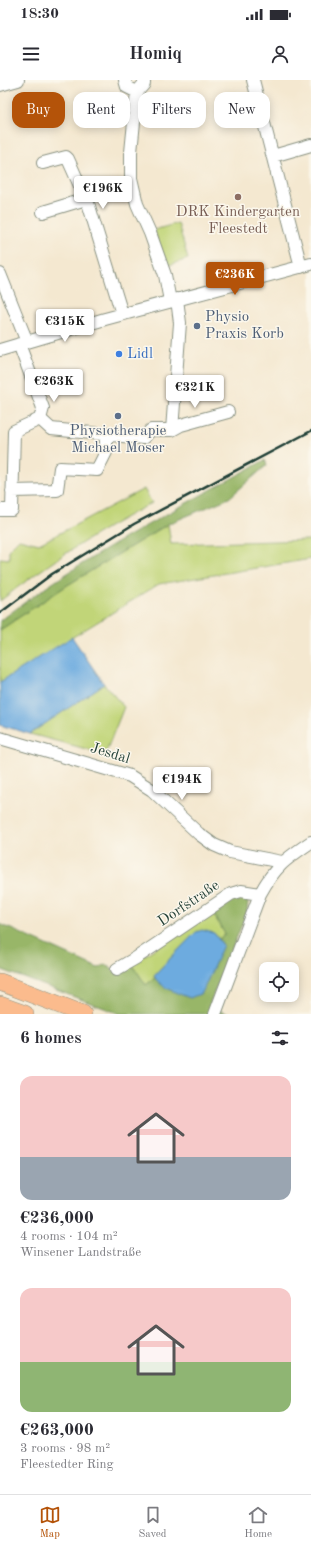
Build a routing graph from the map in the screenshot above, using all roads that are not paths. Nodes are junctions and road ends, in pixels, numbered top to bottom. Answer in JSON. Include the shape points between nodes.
{"nodes":[{"id":1,"x":18,"y":80,"type":"edge"},
{"id":2,"x":125,"y":80,"type":"edge"},
{"id":3,"x":144,"y":80,"type":"edge"},
{"id":4,"x":253,"y":80,"type":"edge"},
{"id":5,"x":0,"y":85,"type":"edge"},
{"id":6,"x":137,"y":92,"type":"junction"},
{"id":7,"x":311,"y":145,"type":"edge"},
{"id":8,"x":272,"y":156,"type":"junction"},
{"id":9,"x":43,"y":163,"type":"dead end"},
{"id":10,"x":86,"y":199,"type":"junction"},
{"id":11,"x":43,"y":212,"type":"dead end"},
{"id":12,"x":306,"y":265,"type":"edge"},
{"id":13,"x":0,"y":274,"type":"edge"},
{"id":14,"x":173,"y":300,"type":"junction"},
{"id":15,"x":122,"y":314,"type":"junction"},
{"id":16,"x":23,"y":343,"type":"junction"},
{"id":17,"x":0,"y":350,"type":"edge"},
{"id":18,"x":228,"y":412,"type":"dead end"},
{"id":19,"x":40,"y":418,"type":"junction"},
{"id":20,"x":172,"y":430,"type":"junction"},
{"id":21,"x":106,"y":433,"type":"junction"},
{"id":22,"x":12,"y":490,"type":"junction"},
{"id":23,"x":0,"y":510,"type":"edge"},
{"id":24,"x":0,"y":738,"type":"edge"},
{"id":25,"x":311,"y":842,"type":"edge"},
{"id":26,"x":282,"y":862,"type":"junction"},
{"id":27,"x":260,"y":894,"type":"junction"},
{"id":28,"x":117,"y":969,"type":"dead end"},
{"id":29,"x":0,"y":982,"type":"edge"},
{"id":30,"x":0,"y":1004,"type":"edge"},
{"id":31,"x":25,"y":1014,"type":"edge"},
{"id":32,"x":83,"y":1014,"type":"edge"},
{"id":33,"x":215,"y":1014,"type":"edge"}],
"edges":[{"from":1,"to":5,"type":"street"},
{"from":2,"to":6,"type":"street","via":[[127,87]]},
{"from":3,"to":6,"type":"street","via":[[144,84]]},
{"from":4,"to":8,"type":"street"},
{"from":6,"to":14,"type":"street","via":[[130,152],[131,173],[137,204]]},
{"from":7,"to":8,"type":"street"},
{"from":8,"to":12,"type":"street"},
{"from":9,"to":10,"type":"street","via":[[66,157]]},
{"from":10,"to":11,"type":"street"},
{"from":10,"to":15,"type":"street"},
{"from":12,"to":14,"type":"street"},
{"from":13,"to":16,"type":"street"},
{"from":14,"to":15,"type":"street"},
{"from":14,"to":20,"type":"street","via":[[180,323]]},
{"from":15,"to":16,"type":"street"},
{"from":16,"to":17,"type":"street"},
{"from":16,"to":19,"type":"street","via":[[43,408]]},
{"from":18,"to":20,"type":"street","via":[[181,425]]},
{"from":19,"to":21,"type":"street","via":[[51,429]]},
{"from":19,"to":22,"type":"street","via":[[14,431]]},
{"from":20,"to":21,"type":"street","via":[[151,430],[143,438]]},
{"from":21,"to":22,"type":"street","via":[[106,452],[96,470],[60,468],[57,490]]},
{"from":22,"to":23,"type":"street","via":[[12,510]]},
{"from":24,"to":26,"type":"street","name":"Jesdal","via":[[130,776],[152,790],[214,845],[230,852]]},
{"from":25,"to":26,"type":"street"},
{"from":26,"to":27,"type":"street"},
{"from":27,"to":28,"type":"street","name":"Dorfstraße","via":[[241,891],[231,894]]},
{"from":27,"to":33,"type":"street"},
{"from":29,"to":32,"type":"highway"},
{"from":30,"to":31,"type":"highway"}]}
